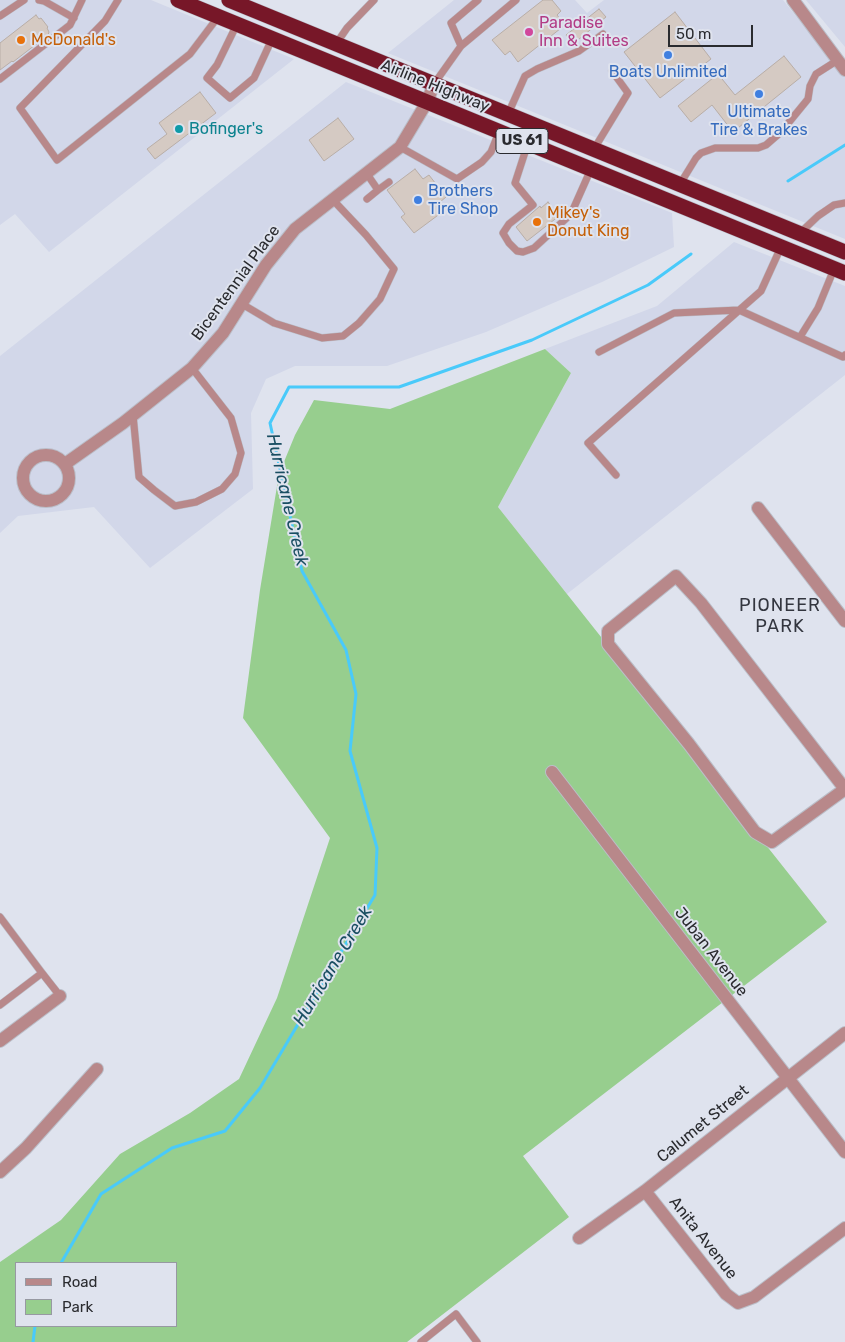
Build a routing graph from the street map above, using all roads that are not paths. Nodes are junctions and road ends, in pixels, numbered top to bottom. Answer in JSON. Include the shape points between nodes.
{"nodes":[{"id":1,"x":24,"y":0,"type":"edge"},
{"id":2,"x":39,"y":0,"type":"edge"},
{"id":3,"x":82,"y":0,"type":"edge"},
{"id":4,"x":118,"y":0,"type":"edge"},
{"id":5,"x":178,"y":0,"type":"edge"},
{"id":6,"x":228,"y":0,"type":"edge"},
{"id":7,"x":374,"y":0,"type":"edge"},
{"id":8,"x":478,"y":0,"type":"edge"},
{"id":9,"x":516,"y":0,"type":"edge"},
{"id":10,"x":793,"y":0,"type":"edge"},
{"id":11,"x":0,"y":16,"type":"edge"},
{"id":12,"x":218,"y":16,"type":"junction"},
{"id":13,"x":74,"y":18,"type":"junction"},
{"id":14,"x":237,"y":24,"type":"junction"},
{"id":15,"x":64,"y":30,"type":"junction"},
{"id":16,"x":603,"y":34,"type":"dead end"},
{"id":17,"x":272,"y":39,"type":"junction"},
{"id":18,"x":336,"y":44,"type":"junction"},
{"id":19,"x":461,"y":46,"type":"junction"},
{"id":20,"x":841,"y":65,"type":"edge"},
{"id":21,"x":612,"y":71,"type":"dead end"},
{"id":22,"x":0,"y":73,"type":"edge"},
{"id":23,"x":0,"y":79,"type":"edge"},
{"id":24,"x":434,"y":84,"type":"junction"},
{"id":25,"x":427,"y":102,"type":"junction"},
{"id":26,"x":514,"y":117,"type":"junction"},
{"id":27,"x":506,"y":134,"type":"junction"},
{"id":28,"x":528,"y":143,"type":"junction"},
{"id":29,"x":400,"y":147,"type":"junction"},
{"id":30,"x":594,"y":150,"type":"junction"},
{"id":31,"x":591,"y":169,"type":"junction"},
{"id":32,"x":367,"y":174,"type":"junction"},
{"id":33,"x":389,"y":182,"type":"dead end"},
{"id":34,"x":680,"y":184,"type":"junction"},
{"id":35,"x":378,"y":190,"type":"junction"},
{"id":36,"x":367,"y":199,"type":"dead end"},
{"id":37,"x":333,"y":200,"type":"junction"},
{"id":38,"x":845,"y":203,"type":"edge"},
{"id":39,"x":794,"y":231,"type":"junction"},
{"id":40,"x":782,"y":247,"type":"junction"},
{"id":41,"x":845,"y":252,"type":"edge"},
{"id":42,"x":840,"y":271,"type":"edge"},
{"id":43,"x":242,"y":304,"type":"junction"},
{"id":44,"x":739,"y":310,"type":"junction"},
{"id":45,"x":800,"y":337,"type":"junction"},
{"id":46,"x":599,"y":352,"type":"dead end"},
{"id":47,"x":845,"y":355,"type":"edge"},
{"id":48,"x":192,"y":368,"type":"junction"},
{"id":49,"x":133,"y":415,"type":"junction"},
{"id":50,"x":64,"y":464,"type":"dead end"},
{"id":51,"x":616,"y":475,"type":"dead end"},
{"id":52,"x":758,"y":508,"type":"dead end"},
{"id":53,"x":845,"y":621,"type":"edge"},
{"id":54,"x":552,"y":772,"type":"dead end"},
{"id":55,"x":845,"y":789,"type":"edge"},
{"id":56,"x":0,"y":917,"type":"edge"},
{"id":57,"x":42,"y":973,"type":"junction"},
{"id":58,"x":60,"y":996,"type":"joint"},
{"id":59,"x":0,"y":1005,"type":"edge"},
{"id":60,"x":845,"y":1033,"type":"edge"},
{"id":61,"x":0,"y":1041,"type":"edge"},
{"id":62,"x":97,"y":1069,"type":"dead end"},
{"id":63,"x":787,"y":1078,"type":"junction"},
{"id":64,"x":845,"y":1152,"type":"edge"},
{"id":65,"x":0,"y":1172,"type":"edge"},
{"id":66,"x":646,"y":1191,"type":"junction"},
{"id":67,"x":845,"y":1228,"type":"edge"},
{"id":68,"x":579,"y":1238,"type":"dead end"},
{"id":69,"x":475,"y":1341,"type":"edge"},
{"id":70,"x":422,"y":1342,"type":"edge"}],
"edges":[{"from":1,"to":11,"type":"lane"},
{"from":2,"to":13,"type":"lane"},
{"from":3,"to":13,"type":"lane"},
{"from":4,"to":12,"type":"lane","via":[[105,21],[20,108],[57,160],[190,54]]},
{"from":5,"to":12,"type":"highway","name":"Airline Highway","number":"US 61"},
{"from":6,"to":12,"type":"highway"},
{"from":6,"to":18,"type":"highway","name":"Airline Highway","number":"US 61"},
{"from":7,"to":18,"type":"lane"},
{"from":8,"to":19,"type":"lane","via":[[450,23]]},
{"from":9,"to":19,"type":"lane"},
{"from":10,"to":20,"type":"street"},
{"from":12,"to":14,"type":"highway","name":"Airline Highway","number":"US 61"},
{"from":13,"to":15,"type":"lane"},
{"from":14,"to":17,"type":"highway","name":"Airline Highway","number":"US 61"},
{"from":14,"to":17,"type":"lane","via":[[217,66],[207,78],[230,98],[254,78]]},
{"from":15,"to":22,"type":"lane","via":[[52,34]]},
{"from":15,"to":23,"type":"lane"},
{"from":16,"to":26,"type":"lane","via":[[579,51],[525,76]]},
{"from":17,"to":25,"type":"highway","name":"Airline Highway","number":"US 61"},
{"from":18,"to":24,"type":"highway","name":"Airline Highway","number":"US 61"},
{"from":19,"to":24,"type":"lane"},
{"from":20,"to":34,"type":"lane","via":[[816,74],[808,99],[766,145],[758,148],[715,148],[701,153]]},
{"from":21,"to":30,"type":"lane","via":[[628,93]]},
{"from":24,"to":25,"type":"street","name":"Bicentennial Place"},
{"from":24,"to":26,"type":"highway","name":"Airline Highway","number":"US 61"},
{"from":25,"to":27,"type":"highway","name":"Airline Highway","number":"US 61"},
{"from":25,"to":29,"type":"street","name":"Bicentennial Place"},
{"from":26,"to":27,"type":"highway"},
{"from":26,"to":30,"type":"highway","name":"Airline Highway","number":"US 61"},
{"from":27,"to":28,"type":"highway","name":"Airline Highway","number":"US 61"},
{"from":27,"to":29,"type":"lane","via":[[482,162],[458,179]]},
{"from":28,"to":31,"type":"highway","name":"Airline Highway","number":"US 61"},
{"from":28,"to":31,"type":"lane","via":[[515,183],[533,205],[503,233],[517,251],[534,248],[571,214]]},
{"from":29,"to":32,"type":"street","name":"Bicentennial Place"},
{"from":30,"to":34,"type":"highway","name":"Airline Highway","number":"US 61"},
{"from":31,"to":40,"type":"highway","name":"Airline Highway","number":"US 61"},
{"from":32,"to":35,"type":"lane"},
{"from":32,"to":37,"type":"street","name":"Bicentennial Place"},
{"from":33,"to":35,"type":"lane"},
{"from":34,"to":39,"type":"highway","name":"Airline Highway","number":"US 61"},
{"from":35,"to":36,"type":"lane"},
{"from":37,"to":43,"type":"street","name":"Bicentennial Place","via":[[296,229],[266,265]]},
{"from":37,"to":43,"type":"lane","via":[[394,269],[380,299],[359,323],[343,336],[322,338],[274,323]]},
{"from":38,"to":39,"type":"lane","via":[[834,205]]},
{"from":39,"to":40,"type":"highway"},
{"from":39,"to":41,"type":"highway","name":"Airline Highway","number":"US 61"},
{"from":40,"to":42,"type":"highway","name":"Airline Highway","number":"US 61"},
{"from":40,"to":44,"type":"lane","via":[[761,291]]},
{"from":42,"to":45,"type":"lane"},
{"from":43,"to":48,"type":"street","name":"Bicentennial Place","via":[[223,333]]},
{"from":44,"to":45,"type":"lane"},
{"from":44,"to":46,"type":"lane","via":[[674,313]]},
{"from":44,"to":51,"type":"lane","via":[[588,443]]},
{"from":45,"to":47,"type":"lane","via":[[843,357]]},
{"from":48,"to":49,"type":"street","name":"Bicentennial Place"},
{"from":48,"to":49,"type":"lane","via":[[231,418],[241,453],[234,474],[222,488],[196,502],[175,506],[154,490],[139,477]]},
{"from":49,"to":50,"type":"street","name":"Bicentennial Place"},
{"from":52,"to":53,"type":"street"},
{"from":54,"to":63,"type":"street","name":"Juban Avenue"},
{"from":55,"to":55,"type":"street","via":[[772,842],[755,832],[608,644],[608,631],[676,576],[701,603]]},
{"from":56,"to":57,"type":"lane"},
{"from":57,"to":58,"type":"lane"},
{"from":57,"to":59,"type":"lane"},
{"from":58,"to":61,"type":"street"},
{"from":60,"to":63,"type":"street","name":"Calumet Street"},
{"from":62,"to":65,"type":"street"},
{"from":63,"to":64,"type":"street","name":"Juban Avenue"},
{"from":63,"to":66,"type":"street","name":"Calumet Street"},
{"from":66,"to":67,"type":"street","name":"Anita Avenue","via":[[726,1294],[738,1303],[754,1297]]},
{"from":66,"to":68,"type":"street","name":"Calumet Street"},
{"from":69,"to":70,"type":"lane","via":[[456,1314]]}]}
